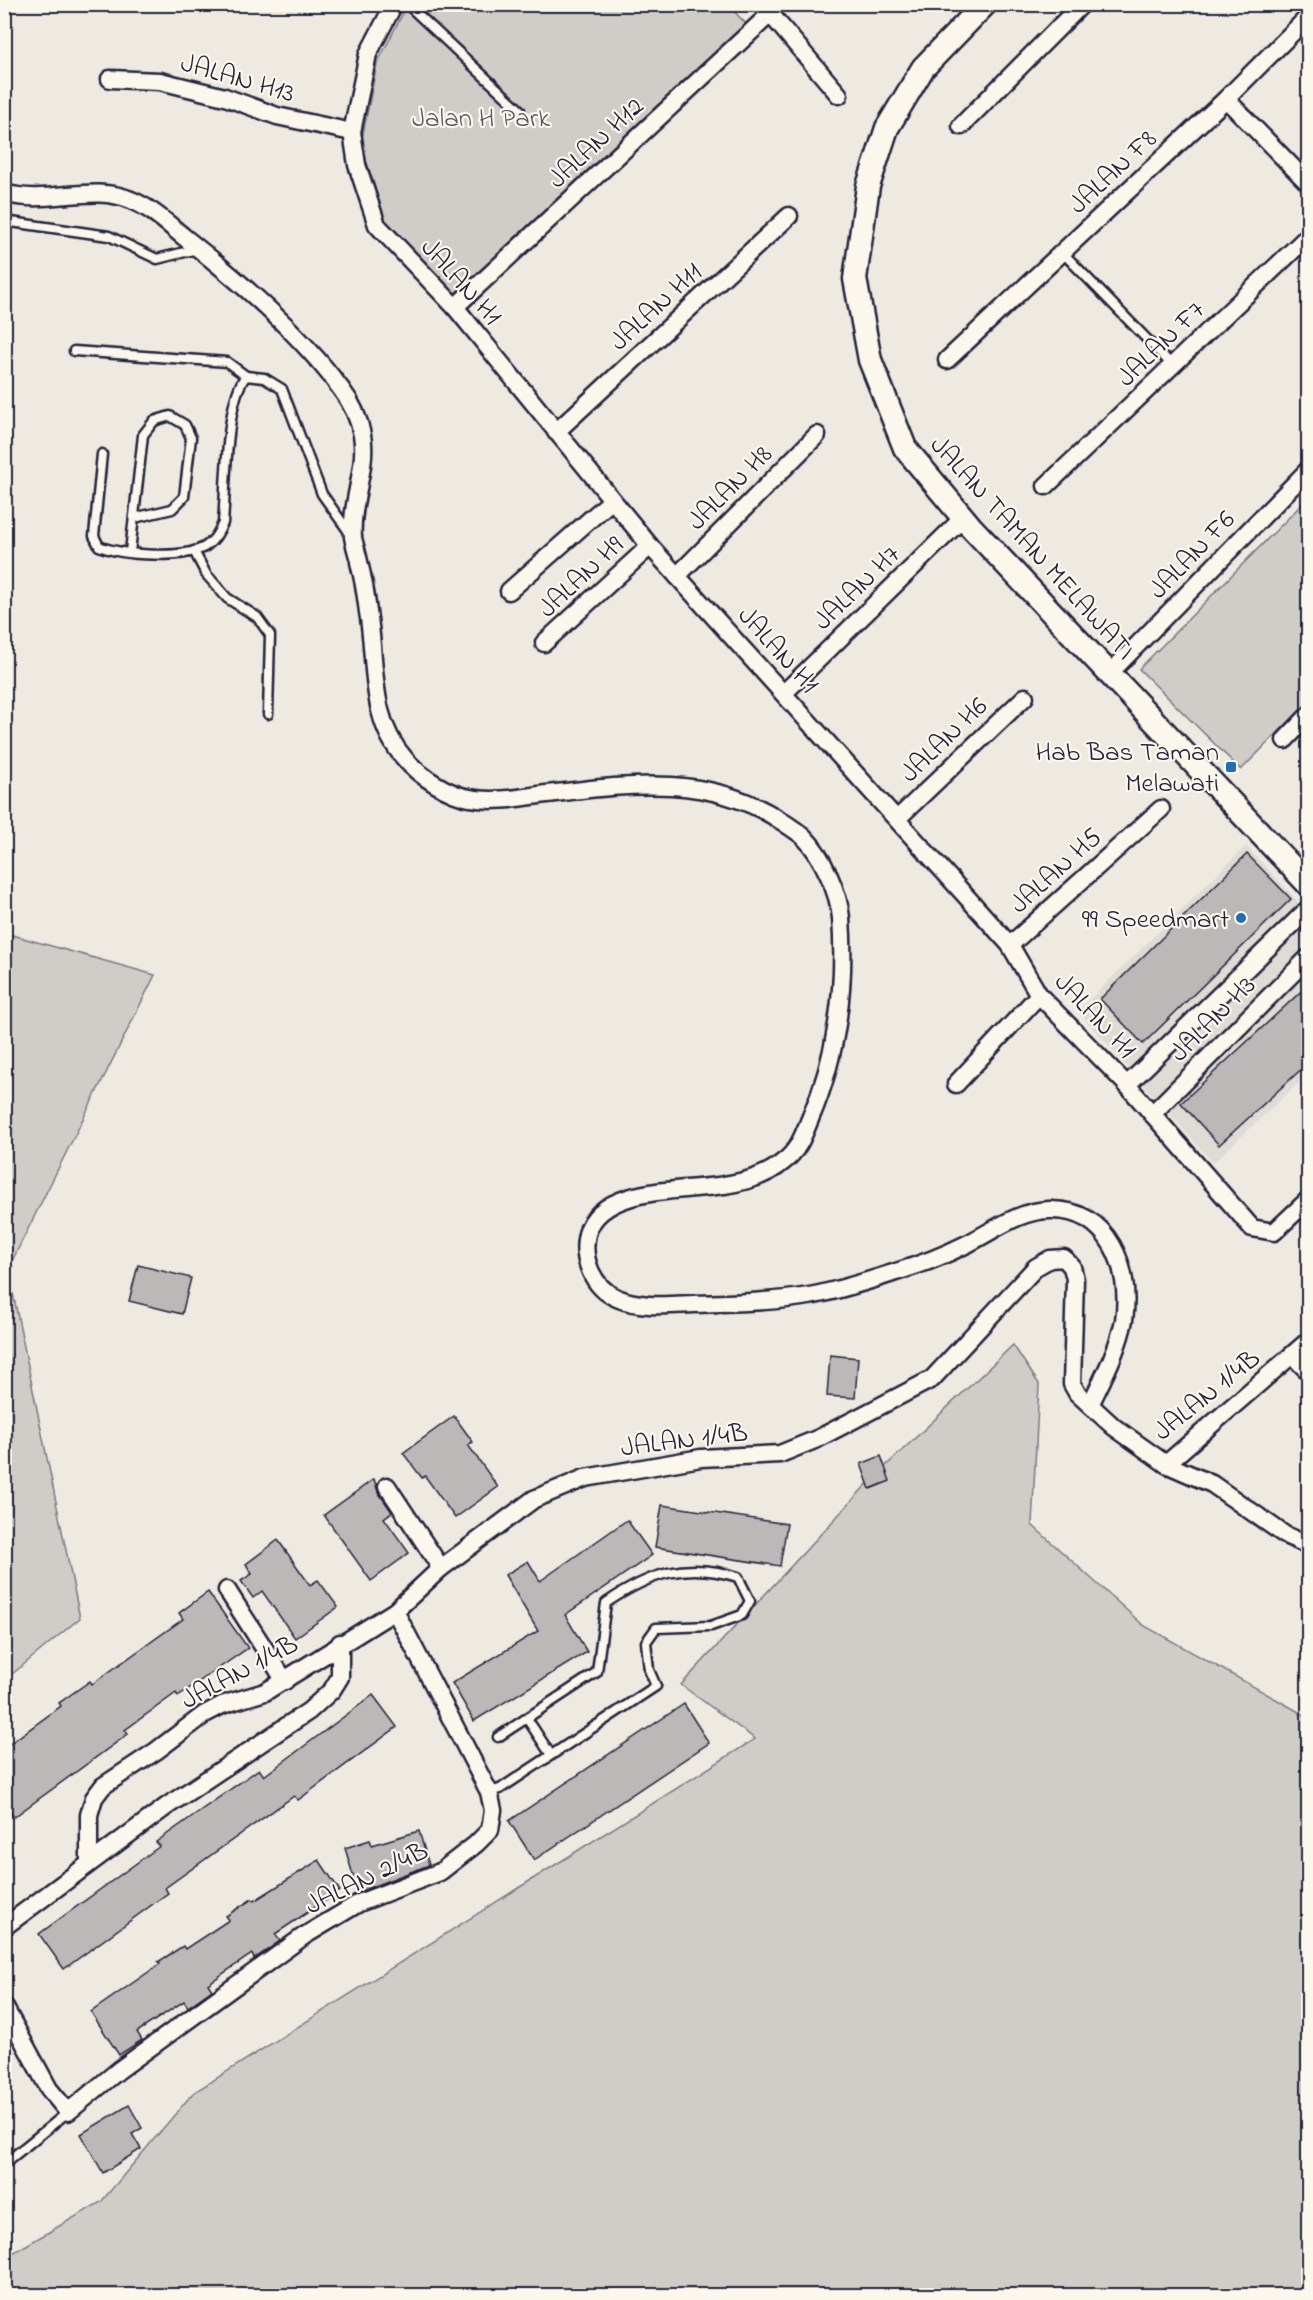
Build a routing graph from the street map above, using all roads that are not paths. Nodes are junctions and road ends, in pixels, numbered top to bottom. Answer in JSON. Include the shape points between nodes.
{"nodes":[{"id":1,"x":394,"y":4,"type":"edge"},
{"id":2,"x":407,"y":4,"type":"edge"},
{"id":3,"x":985,"y":4,"type":"edge"},
{"id":4,"x":1082,"y":4,"type":"edge"},
{"id":5,"x":766,"y":9,"type":"edge"},
{"id":6,"x":1308,"y":17,"type":"edge"},
{"id":7,"x":110,"y":80,"type":"dead end"},
{"id":8,"x":839,"y":95,"type":"dead end"},
{"id":9,"x":1226,"y":99,"type":"junction"},
{"id":10,"x":519,"y":110,"type":"dead end"},
{"id":11,"x":961,"y":126,"type":"dead end"},
{"id":12,"x":351,"y":132,"type":"junction"},
{"id":13,"x":1308,"y":183,"type":"edge"},
{"id":14,"x":4,"y":193,"type":"edge"},
{"id":15,"x":789,"y":216,"type":"dead end"},
{"id":16,"x":4,"y":220,"type":"edge"},
{"id":17,"x":1308,"y":236,"type":"edge"},
{"id":18,"x":199,"y":248,"type":"junction"},
{"id":19,"x":1063,"y":253,"type":"junction"},
{"id":20,"x":454,"y":307,"type":"junction"},
{"id":21,"x":74,"y":351,"type":"dead end"},
{"id":22,"x":947,"y":360,"type":"dead end"},
{"id":23,"x":1173,"y":366,"type":"junction"},
{"id":24,"x":246,"y":376,"type":"junction"},
{"id":25,"x":556,"y":432,"type":"junction"},
{"id":26,"x":817,"y":435,"type":"dead end"},
{"id":27,"x":102,"y":454,"type":"dead end"},
{"id":28,"x":1308,"y":470,"type":"edge"},
{"id":29,"x":1046,"y":486,"type":"dead end"},
{"id":30,"x":611,"y":501,"type":"junction"},
{"id":31,"x":134,"y":518,"type":"junction"},
{"id":32,"x":963,"y":518,"type":"junction"},
{"id":33,"x":352,"y":538,"type":"junction"},
{"id":34,"x":650,"y":546,"type":"junction"},
{"id":35,"x":194,"y":551,"type":"junction"},
{"id":36,"x":130,"y":552,"type":"junction"},
{"id":37,"x":677,"y":576,"type":"junction"},
{"id":38,"x":509,"y":591,"type":"dead end"},
{"id":39,"x":544,"y":643,"type":"dead end"},
{"id":40,"x":1109,"y":674,"type":"junction"},
{"id":41,"x":784,"y":692,"type":"junction"},
{"id":42,"x":1024,"y":696,"type":"dead end"},
{"id":43,"x":268,"y":714,"type":"dead end"},
{"id":44,"x":1308,"y":716,"type":"edge"},
{"id":45,"x":1285,"y":740,"type":"dead end"},
{"id":46,"x":1161,"y":809,"type":"dead end"},
{"id":47,"x":897,"y":819,"type":"junction"},
{"id":48,"x":1308,"y":884,"type":"edge"},
{"id":49,"x":1308,"y":909,"type":"edge"},
{"id":50,"x":1010,"y":945,"type":"junction"},
{"id":51,"x":1308,"y":958,"type":"edge"},
{"id":52,"x":1039,"y":995,"type":"junction"},
{"id":53,"x":956,"y":1084,"type":"dead end"},
{"id":54,"x":1127,"y":1085,"type":"junction"},
{"id":55,"x":1152,"y":1114,"type":"junction"},
{"id":56,"x":1308,"y":1200,"type":"edge"},
{"id":57,"x":1308,"y":1341,"type":"edge"},
{"id":58,"x":1293,"y":1356,"type":"junction"},
{"id":59,"x":1308,"y":1371,"type":"edge"},
{"id":60,"x":1090,"y":1403,"type":"junction"},
{"id":61,"x":1166,"y":1464,"type":"junction"},
{"id":62,"x":387,"y":1486,"type":"dead end"},
{"id":63,"x":1308,"y":1545,"type":"edge"},
{"id":64,"x":441,"y":1568,"type":"junction"},
{"id":65,"x":227,"y":1590,"type":"dead end"},
{"id":66,"x":395,"y":1611,"type":"junction"},
{"id":67,"x":340,"y":1643,"type":"junction"},
{"id":68,"x":285,"y":1681,"type":"junction"},
{"id":69,"x":528,"y":1720,"type":"junction"},
{"id":70,"x":498,"y":1737,"type":"dead end"},
{"id":71,"x":551,"y":1755,"type":"junction"},
{"id":72,"x":489,"y":1792,"type":"junction"},
{"id":73,"x":89,"y":1862,"type":"junction"},
{"id":74,"x":4,"y":1927,"type":"edge"},
{"id":75,"x":4,"y":2006,"type":"edge"},
{"id":76,"x":68,"y":2112,"type":"junction"},
{"id":77,"x":4,"y":2164,"type":"edge"}],
"edges":[{"from":1,"to":12,"type":"street","name":"JALAN H1","via":[[368,54]]},
{"from":2,"to":10,"type":"lane"},
{"from":3,"to":32,"type":"main road","name":"JALAN TAMAN MELAWATI","via":[[923,68],[887,128],[868,186],[855,279],[870,360],[905,448]]},
{"from":4,"to":11,"type":"street"},
{"from":5,"to":8,"type":"street"},
{"from":5,"to":20,"type":"street","name":"JALAN H12"},
{"from":6,"to":9,"type":"street","name":"JALAN F8"},
{"from":7,"to":12,"type":"street","name":"JALAN H13","via":[[160,81],[225,97],[277,116]]},
{"from":9,"to":13,"type":"street"},
{"from":9,"to":19,"type":"street","name":"JALAN F8"},
{"from":12,"to":20,"type":"street","name":"JALAN H1","via":[[357,165],[377,225]]},
{"from":14,"to":18,"type":"street","via":[[19,197],[125,197],[151,210]]},
{"from":15,"to":25,"type":"street","name":"JALAN H11"},
{"from":16,"to":18,"type":"lane","via":[[109,236],[157,259]]},
{"from":17,"to":23,"type":"street","name":"JALAN F7"},
{"from":18,"to":33,"type":"street","via":[[264,306],[337,383],[353,406],[364,439]]},
{"from":19,"to":22,"type":"street","name":"JALAN F8"},
{"from":19,"to":23,"type":"lane"},
{"from":20,"to":25,"type":"street","name":"JALAN H1"},
{"from":21,"to":24,"type":"lane","via":[[227,362]]},
{"from":23,"to":29,"type":"street","name":"JALAN F7"},
{"from":24,"to":33,"type":"lane","via":[[264,378],[282,389],[322,494]]},
{"from":24,"to":35,"type":"lane","via":[[238,386],[232,414],[222,523],[217,536]]},
{"from":25,"to":30,"type":"street","name":"JALAN H1"},
{"from":26,"to":37,"type":"street","name":"JALAN H8"},
{"from":27,"to":36,"type":"lane","via":[[94,536],[99,546]]},
{"from":28,"to":40,"type":"street","name":"JALAN F6"},
{"from":30,"to":34,"type":"street","name":"JALAN H1"},
{"from":30,"to":38,"type":"street"},
{"from":31,"to":31,"type":"lane","via":[[143,435],[154,421],[170,416],[185,425],[190,438],[184,497],[172,509]]},
{"from":31,"to":36,"type":"lane"},
{"from":32,"to":40,"type":"main road","name":"JALAN TAMAN MELAWATI"},
{"from":32,"to":41,"type":"street","name":"JALAN H7"},
{"from":33,"to":60,"type":"street","via":[[371,630],[375,692],[384,724],[405,759],[440,786],[468,798],[500,799],[608,786],[675,785],[722,791],[762,808],[803,836],[824,868],[841,911],[837,1034],[826,1081],[797,1150],[779,1167],[758,1176],[610,1204],[593,1220],[585,1239],[587,1267],[601,1289],[620,1300],[651,1305],[813,1295],[902,1271],[965,1245],[1015,1217],[1043,1210],[1065,1210],[1088,1217],[1112,1241],[1124,1276],[1125,1315],[1114,1356]]},
{"from":34,"to":37,"type":"street","name":"JALAN H1"},
{"from":34,"to":39,"type":"street","name":"JALAN H9"},
{"from":35,"to":36,"type":"lane"},
{"from":35,"to":43,"type":"lane","via":[[206,574],[227,598],[257,617],[270,635]]},
{"from":37,"to":41,"type":"street","name":"JALAN H1"},
{"from":40,"to":48,"type":"main road","name":"JALAN TAMAN MELAWATI"},
{"from":41,"to":47,"type":"street","name":"JALAN H1"},
{"from":42,"to":47,"type":"street","name":"JALAN H6"},
{"from":44,"to":45,"type":"street"},
{"from":46,"to":50,"type":"street","name":"JALAN H5"},
{"from":47,"to":50,"type":"street","name":"JALAN H1"},
{"from":49,"to":54,"type":"street","name":"JALAN H3"},
{"from":50,"to":52,"type":"street","name":"JALAN H1"},
{"from":51,"to":55,"type":"street","name":"JALAN H3"},
{"from":52,"to":53,"type":"street"},
{"from":52,"to":54,"type":"street","name":"JALAN H1"},
{"from":54,"to":55,"type":"street","name":"JALAN H1"},
{"from":55,"to":56,"type":"street","name":"JALAN H1","via":[[1252,1228],[1274,1232]]},
{"from":57,"to":58,"type":"street","name":"JALAN 1/4B"},
{"from":58,"to":59,"type":"street"},
{"from":58,"to":61,"type":"street","name":"JALAN 1/4B"},
{"from":60,"to":61,"type":"street","name":"JALAN 1/4B","via":[[1114,1427]]},
{"from":60,"to":64,"type":"street","name":"JALAN 1/4B","via":[[1072,1384],[1076,1297],[1072,1267],[1064,1258],[1050,1259],[1036,1267],[932,1379],[893,1401],[780,1454],[701,1458],[585,1478],[534,1499]]},
{"from":61,"to":63,"type":"street","via":[[1212,1484],[1285,1535]]},
{"from":62,"to":64,"type":"street"},
{"from":64,"to":66,"type":"street","name":"JALAN 1/4B"},
{"from":65,"to":68,"type":"street"},
{"from":66,"to":67,"type":"street","name":"JALAN 1/4B"},
{"from":66,"to":72,"type":"street","name":"JALAN 2/4B"},
{"from":67,"to":68,"type":"street","name":"JALAN 1/4B"},
{"from":67,"to":73,"type":"street","via":[[340,1677],[309,1711]]},
{"from":68,"to":73,"type":"street","name":"JALAN 1/4B","via":[[205,1714],[104,1786],[94,1798],[89,1815]]},
{"from":69,"to":70,"type":"lane"},
{"from":69,"to":71,"type":"lane"},
{"from":69,"to":71,"type":"lane","via":[[597,1672],[606,1603],[631,1586],[678,1569],[724,1572],[738,1577],[750,1601],[742,1615],[711,1626],[656,1628],[646,1642],[649,1670],[656,1686]]},
{"from":71,"to":72,"type":"lane","via":[[500,1789]]},
{"from":72,"to":76,"type":"street","name":"JALAN 2/4B","via":[[493,1810],[490,1830],[440,1872],[359,1903],[303,1936],[119,2070]]},
{"from":73,"to":74,"type":"street"},
{"from":75,"to":76,"type":"street","via":[[49,2089]]},
{"from":76,"to":77,"type":"lane"}]}
